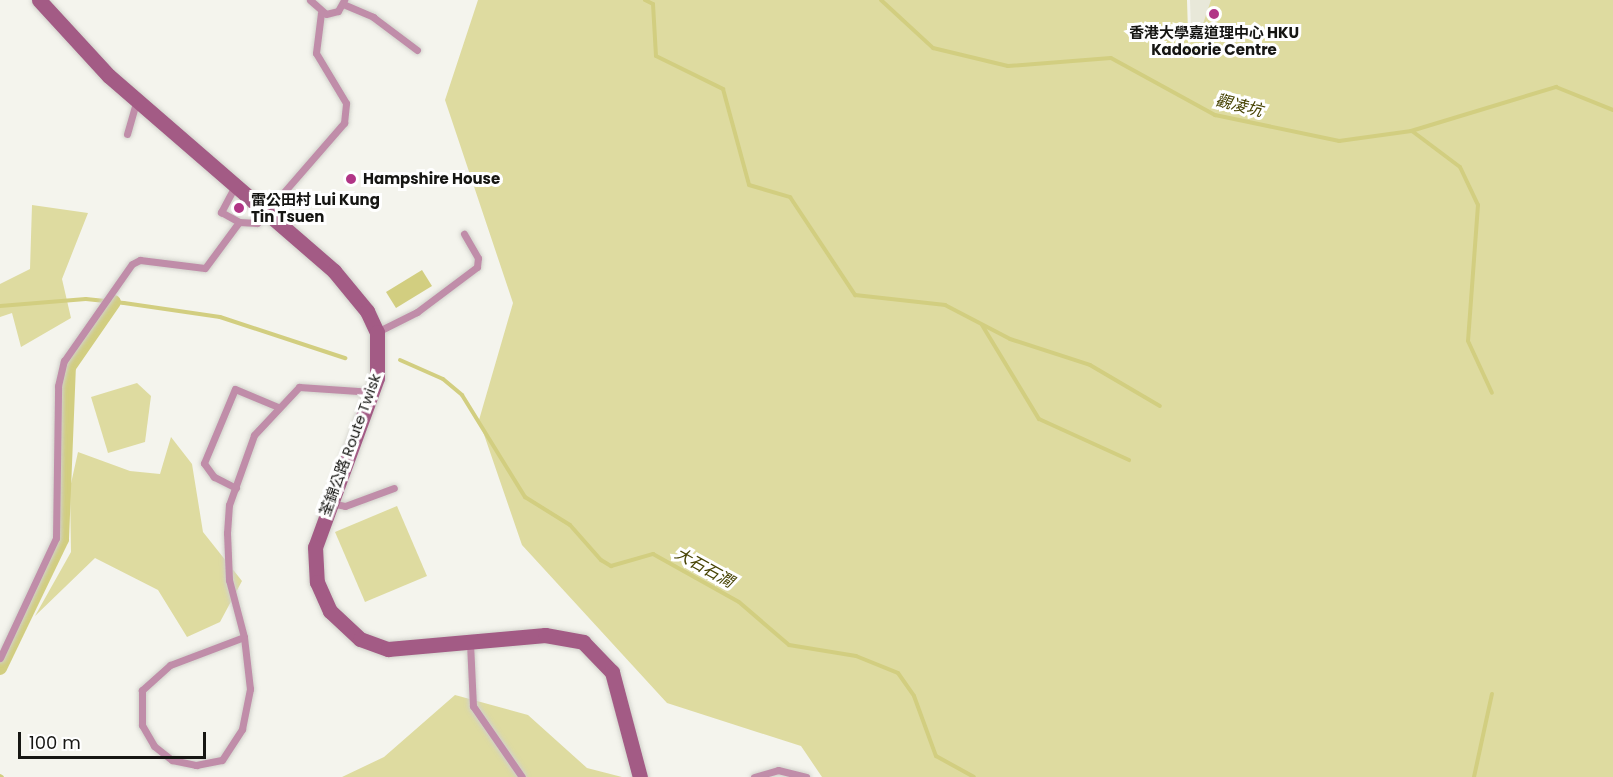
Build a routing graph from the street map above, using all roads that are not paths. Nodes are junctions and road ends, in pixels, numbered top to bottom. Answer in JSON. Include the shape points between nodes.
{"nodes":[{"id":1,"x":39,"y":0,"type":"edge"},
{"id":2,"x":310,"y":0,"type":"edge"},
{"id":3,"x":343,"y":2,"type":"edge"},
{"id":4,"x":321,"y":13,"type":"junction"},
{"id":5,"x":417,"y":50,"type":"dead end"},
{"id":6,"x":137,"y":100,"type":"junction"},
{"id":7,"x":127,"y":134,"type":"dead end"},
{"id":8,"x":235,"y":186,"type":"junction"},
{"id":9,"x":267,"y":214,"type":"junction"},
{"id":10,"x":239,"y":222,"type":"junction"},
{"id":11,"x":464,"y":234,"type":"dead end"},
{"id":12,"x":376,"y":332,"type":"junction"},
{"id":13,"x":372,"y":392,"type":"junction"},
{"id":14,"x":278,"y":407,"type":"junction"},
{"id":15,"x":236,"y":488,"type":"junction"},
{"id":16,"x":394,"y":488,"type":"dead end"},
{"id":17,"x":330,"y":502,"type":"junction"},
{"id":18,"x":244,"y":637,"type":"junction"},
{"id":19,"x":470,"y":643,"type":"junction"},
{"id":20,"x":0,"y":658,"type":"edge"},
{"id":21,"x":522,"y":777,"type":"edge"},
{"id":22,"x":640,"y":777,"type":"edge"},
{"id":23,"x":754,"y":777,"type":"edge"},
{"id":24,"x":806,"y":777,"type":"edge"}],
"edges":[{"from":1,"to":6,"type":"main road","name":"荃錦公路 Route Twisk"},
{"from":2,"to":4,"type":"lane"},
{"from":3,"to":4,"type":"lane","via":[[334,13]]},
{"from":3,"to":5,"type":"lane","via":[[373,17]]},
{"from":4,"to":9,"type":"lane","via":[[316,53],[346,103],[346,116]]},
{"from":6,"to":7,"type":"lane"},
{"from":6,"to":8,"type":"main road","name":"荃錦公路 Route Twisk"},
{"from":8,"to":9,"type":"main road","name":"荃錦公路 Route Twisk"},
{"from":8,"to":10,"type":"lane","via":[[221,212]]},
{"from":9,"to":10,"type":"lane","via":[[257,223]]},
{"from":9,"to":12,"type":"main road","name":"荃錦公路 Route Twisk","via":[[357,295]]},
{"from":10,"to":20,"type":"lane","via":[[205,268],[140,260],[122,278],[60,373],[56,538]]},
{"from":11,"to":12,"type":"lane","via":[[478,258],[477,267],[410,316]]},
{"from":12,"to":13,"type":"main road","name":"荃錦公路 Route Twisk","via":[[378,370]]},
{"from":13,"to":14,"type":"lane","via":[[299,387]]},
{"from":13,"to":17,"type":"main road","name":"荃錦公路 Route Twisk"},
{"from":14,"to":15,"type":"lane","via":[[254,435]]},
{"from":14,"to":15,"type":"lane","via":[[235,389],[204,463],[214,477]]},
{"from":15,"to":18,"type":"lane","via":[[226,533],[229,580]]},
{"from":16,"to":17,"type":"lane","via":[[345,506]]},
{"from":17,"to":19,"type":"main road","name":"荃錦公路 Route Twisk","via":[[314,565],[319,591],[337,620],[380,648]]},
{"from":18,"to":18,"type":"lane","via":[[170,664],[142,690],[142,725],[154,746],[172,760],[196,765],[222,760],[242,729],[250,689]]},
{"from":19,"to":21,"type":"lane","via":[[473,706]]},
{"from":19,"to":22,"type":"main road","name":"荃錦公路 Route Twisk","via":[[563,635],[595,649],[615,679]]},
{"from":23,"to":24,"type":"lane","via":[[778,770]]}]}
